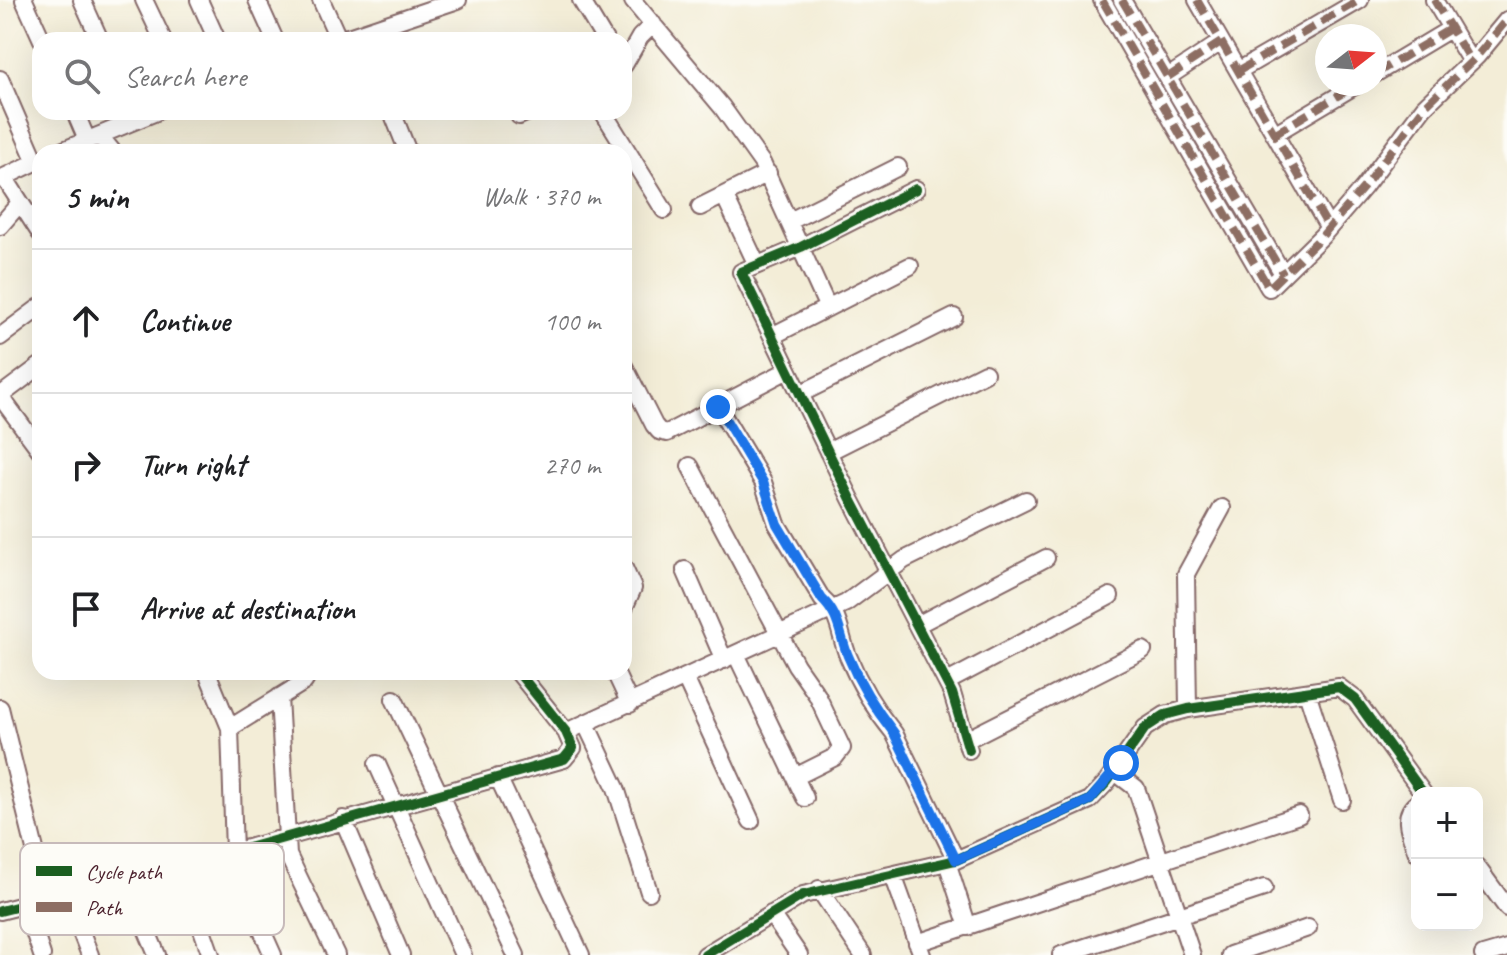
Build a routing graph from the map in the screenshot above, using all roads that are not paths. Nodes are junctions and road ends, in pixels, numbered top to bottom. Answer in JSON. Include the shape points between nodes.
{"nodes":[{"id":1,"x":24,"y":0,"type":"edge"},
{"id":2,"x":82,"y":0,"type":"edge"},
{"id":3,"x":144,"y":0,"type":"edge"},
{"id":4,"x":199,"y":0,"type":"edge"},
{"id":5,"x":257,"y":0,"type":"edge"},
{"id":6,"x":321,"y":0,"type":"edge"},
{"id":7,"x":458,"y":0,"type":"edge"},
{"id":8,"x":581,"y":0,"type":"edge"},
{"id":9,"x":1102,"y":0,"type":"edge"},
{"id":10,"x":1122,"y":0,"type":"edge"},
{"id":11,"x":1218,"y":0,"type":"edge"},
{"id":12,"x":1360,"y":0,"type":"edge"},
{"id":13,"x":1434,"y":0,"type":"edge"},
{"id":14,"x":633,"y":1,"type":"edge"},
{"id":15,"x":437,"y":3,"type":"edge"},
{"id":16,"x":1199,"y":4,"type":"edge"},
{"id":17,"x":1507,"y":20,"type":"edge"},
{"id":18,"x":653,"y":24,"type":"junction"},
{"id":19,"x":1450,"y":29,"type":"junction"},
{"id":20,"x":38,"y":32,"type":"edge"},
{"id":21,"x":96,"y":32,"type":"edge"},
{"id":22,"x":159,"y":32,"type":"edge"},
{"id":23,"x":213,"y":32,"type":"edge"},
{"id":24,"x":271,"y":32,"type":"edge"},
{"id":25,"x":335,"y":32,"type":"edge"},
{"id":26,"x":370,"y":32,"type":"edge"},
{"id":27,"x":600,"y":32,"type":"edge"},
{"id":28,"x":1221,"y":42,"type":"junction"},
{"id":29,"x":632,"y":51,"type":"edge"},
{"id":30,"x":1471,"y":62,"type":"junction"},
{"id":31,"x":1387,"y":67,"type":"edge"},
{"id":32,"x":1238,"y":71,"type":"junction"},
{"id":33,"x":0,"y":79,"type":"edge"},
{"id":34,"x":1172,"y":84,"type":"junction"},
{"id":35,"x":1338,"y":96,"type":"edge"},
{"id":36,"x":1161,"y":102,"type":"junction"},
{"id":37,"x":81,"y":120,"type":"edge"},
{"id":38,"x":128,"y":120,"type":"edge"},
{"id":39,"x":395,"y":120,"type":"edge"},
{"id":40,"x":608,"y":120,"type":"edge"},
{"id":41,"x":1274,"y":134,"type":"junction"},
{"id":42,"x":94,"y":138,"type":"junction"},
{"id":43,"x":79,"y":144,"type":"edge"},
{"id":44,"x":102,"y":144,"type":"edge"},
{"id":45,"x":405,"y":144,"type":"edge"},
{"id":46,"x":623,"y":144,"type":"edge"},
{"id":47,"x":32,"y":148,"type":"edge"},
{"id":48,"x":632,"y":159,"type":"edge"},
{"id":49,"x":32,"y":164,"type":"edge"},
{"id":50,"x":898,"y":167,"type":"dead end"},
{"id":51,"x":768,"y":173,"type":"junction"},
{"id":52,"x":2,"y":178,"type":"edge"},
{"id":53,"x":916,"y":189,"type":"dead end"},
{"id":54,"x":724,"y":195,"type":"junction"},
{"id":55,"x":19,"y":204,"type":"junction"},
{"id":56,"x":700,"y":207,"type":"dead end"},
{"id":57,"x":664,"y":210,"type":"dead end"},
{"id":58,"x":790,"y":221,"type":"junction"},
{"id":59,"x":32,"y":222,"type":"edge"},
{"id":60,"x":0,"y":226,"type":"edge"},
{"id":61,"x":1329,"y":228,"type":"junction"},
{"id":62,"x":801,"y":247,"type":"junction"},
{"id":63,"x":757,"y":265,"type":"junction"},
{"id":64,"x":910,"y":266,"type":"dead end"},
{"id":65,"x":1283,"y":274,"type":"junction"},
{"id":66,"x":828,"y":308,"type":"junction"},
{"id":67,"x":32,"y":313,"type":"edge"},
{"id":68,"x":954,"y":317,"type":"dead end"},
{"id":69,"x":772,"y":336,"type":"junction"},
{"id":70,"x":0,"y":337,"type":"edge"},
{"id":71,"x":788,"y":370,"type":"junction"},
{"id":72,"x":32,"y":372,"type":"edge"},
{"id":73,"x":985,"y":373,"type":"dead end"},
{"id":74,"x":632,"y":381,"type":"edge"},
{"id":75,"x":800,"y":394,"type":"junction"},
{"id":76,"x":718,"y":407,"type":"junction"},
{"id":77,"x":32,"y":429,"type":"edge"},
{"id":78,"x":828,"y":452,"type":"junction"},
{"id":79,"x":690,"y":466,"type":"dead end"},
{"id":80,"x":1026,"y":500,"type":"dead end"},
{"id":81,"x":1222,"y":508,"type":"dead end"},
{"id":82,"x":1046,"y":558,"type":"dead end"},
{"id":83,"x":685,"y":570,"type":"dead end"},
{"id":84,"x":888,"y":571,"type":"junction"},
{"id":85,"x":1110,"y":596,"type":"dead end"},
{"id":86,"x":832,"y":608,"type":"junction"},
{"id":87,"x":917,"y":625,"type":"junction"},
{"id":88,"x":779,"y":631,"type":"junction"},
{"id":89,"x":1143,"y":650,"type":"dead end"},
{"id":90,"x":730,"y":657,"type":"junction"},
{"id":91,"x":210,"y":680,"type":"edge"},
{"id":92,"x":305,"y":680,"type":"edge"},
{"id":93,"x":524,"y":680,"type":"edge"},
{"id":94,"x":619,"y":680,"type":"edge"},
{"id":95,"x":686,"y":680,"type":"junction"},
{"id":96,"x":947,"y":682,"type":"junction"},
{"id":97,"x":1307,"y":692,"type":"junction"},
{"id":98,"x":279,"y":697,"type":"junction"},
{"id":99,"x":394,"y":699,"type":"dead end"},
{"id":100,"x":630,"y":704,"type":"junction"},
{"id":101,"x":0,"y":708,"type":"edge"},
{"id":102,"x":1188,"y":709,"type":"junction"},
{"id":103,"x":586,"y":724,"type":"junction"},
{"id":104,"x":230,"y":728,"type":"junction"},
{"id":105,"x":566,"y":732,"type":"junction"},
{"id":106,"x":377,"y":764,"type":"dead end"},
{"id":107,"x":1115,"y":772,"type":"junction"},
{"id":108,"x":498,"y":777,"type":"junction"},
{"id":109,"x":795,"y":777,"type":"junction"},
{"id":110,"x":1419,"y":787,"type":"edge"},
{"id":111,"x":440,"y":793,"type":"junction"},
{"id":112,"x":805,"y":798,"type":"dead end"},
{"id":113,"x":1342,"y":800,"type":"dead end"},
{"id":114,"x":396,"y":805,"type":"junction"},
{"id":115,"x":1411,"y":807,"type":"edge"},
{"id":116,"x":1299,"y":815,"type":"dead end"},
{"id":117,"x":343,"y":819,"type":"junction"},
{"id":118,"x":751,"y":821,"type":"dead end"},
{"id":119,"x":1411,"y":834,"type":"edge"},
{"id":120,"x":286,"y":836,"type":"junction"},
{"id":121,"x":33,"y":843,"type":"edge"},
{"id":122,"x":234,"y":843,"type":"edge"},
{"id":123,"x":263,"y":843,"type":"edge"},
{"id":124,"x":952,"y":861,"type":"junction"},
{"id":125,"x":1160,"y":861,"type":"junction"},
{"id":126,"x":893,"y":875,"type":"junction"},
{"id":127,"x":1483,"y":875,"type":"edge"},
{"id":128,"x":1264,"y":888,"type":"dead end"},
{"id":129,"x":819,"y":889,"type":"junction"},
{"id":130,"x":649,"y":892,"type":"dead end"},
{"id":131,"x":20,"y":905,"type":"edge"},
{"id":132,"x":1507,"y":908,"type":"edge"},
{"id":133,"x":0,"y":911,"type":"edge"},
{"id":134,"x":771,"y":914,"type":"junction"},
{"id":135,"x":1178,"y":914,"type":"junction"},
{"id":136,"x":968,"y":927,"type":"junction"},
{"id":137,"x":1308,"y":928,"type":"dead end"},
{"id":138,"x":35,"y":935,"type":"edge"},
{"id":139,"x":82,"y":935,"type":"edge"},
{"id":140,"x":149,"y":935,"type":"edge"},
{"id":141,"x":204,"y":935,"type":"edge"},
{"id":142,"x":264,"y":935,"type":"edge"},
{"id":143,"x":1507,"y":948,"type":"edge"},
{"id":144,"x":920,"y":949,"type":"edge"},
{"id":145,"x":726,"y":950,"type":"edge"},
{"id":146,"x":42,"y":955,"type":"edge"},
{"id":147,"x":90,"y":955,"type":"edge"},
{"id":148,"x":157,"y":955,"type":"edge"},
{"id":149,"x":211,"y":955,"type":"edge"},
{"id":150,"x":273,"y":955,"type":"edge"},
{"id":151,"x":336,"y":955,"type":"edge"},
{"id":152,"x":401,"y":955,"type":"edge"},
{"id":153,"x":463,"y":955,"type":"edge"},
{"id":154,"x":516,"y":955,"type":"edge"},
{"id":155,"x":581,"y":955,"type":"edge"},
{"id":156,"x":705,"y":955,"type":"edge"},
{"id":157,"x":799,"y":955,"type":"edge"},
{"id":158,"x":863,"y":955,"type":"edge"},
{"id":159,"x":1061,"y":955,"type":"edge"},
{"id":160,"x":1192,"y":955,"type":"edge"},
{"id":161,"x":1230,"y":955,"type":"edge"},
{"id":162,"x":1483,"y":955,"type":"edge"}],
"edges":[{"from":1,"to":20,"type":"street"},
{"from":2,"to":21,"type":"street"},
{"from":3,"to":22,"type":"street"},
{"from":4,"to":23,"type":"street"},
{"from":5,"to":24,"type":"street"},
{"from":6,"to":25,"type":"street"},
{"from":7,"to":15,"type":"street"},
{"from":8,"to":27,"type":"street"},
{"from":9,"to":36,"type":"street"},
{"from":10,"to":34,"type":"street"},
{"from":11,"to":16,"type":"street"},
{"from":12,"to":32,"type":"street"},
{"from":13,"to":19,"type":"street"},
{"from":14,"to":18,"type":"street"},
{"from":15,"to":26,"type":"street"},
{"from":16,"to":28,"type":"street"},
{"from":17,"to":30,"type":"street"},
{"from":18,"to":29,"type":"street"},
{"from":18,"to":51,"type":"street"},
{"from":19,"to":30,"type":"street"},
{"from":19,"to":31,"type":"street"},
{"from":28,"to":32,"type":"street"},
{"from":28,"to":34,"type":"street"},
{"from":30,"to":61,"type":"street","via":[[1424,107]]},
{"from":32,"to":41,"type":"street"},
{"from":33,"to":47,"type":"street"},
{"from":34,"to":36,"type":"street"},
{"from":34,"to":65,"type":"street"},
{"from":35,"to":41,"type":"street"},
{"from":36,"to":65,"type":"street","via":[[1269,288]]},
{"from":37,"to":42,"type":"street"},
{"from":38,"to":42,"type":"street"},
{"from":39,"to":45,"type":"street"},
{"from":40,"to":46,"type":"street"},
{"from":41,"to":61,"type":"street"},
{"from":42,"to":43,"type":"street"},
{"from":42,"to":44,"type":"street"},
{"from":48,"to":57,"type":"street"},
{"from":49,"to":52,"type":"street"},
{"from":50,"to":58,"type":"street"},
{"from":51,"to":54,"type":"street"},
{"from":51,"to":58,"type":"street"},
{"from":52,"to":55,"type":"street"},
{"from":53,"to":62,"type":"street"},
{"from":54,"to":56,"type":"street"},
{"from":54,"to":63,"type":"street"},
{"from":55,"to":59,"type":"street"},
{"from":55,"to":60,"type":"street"},
{"from":58,"to":62,"type":"street"},
{"from":61,"to":65,"type":"street"},
{"from":62,"to":63,"type":"street"},
{"from":62,"to":66,"type":"street"},
{"from":63,"to":69,"type":"street","via":[[741,272]]},
{"from":64,"to":66,"type":"street"},
{"from":66,"to":69,"type":"street"},
{"from":67,"to":70,"type":"street"},
{"from":68,"to":75,"type":"street"},
{"from":69,"to":71,"type":"street"},
{"from":71,"to":75,"type":"street"},
{"from":71,"to":76,"type":"street"},
{"from":72,"to":77,"type":"street","via":[[0,396]]},
{"from":73,"to":78,"type":"street"},
{"from":74,"to":76,"type":"street","via":[[659,431],[667,433]]},
{"from":75,"to":78,"type":"street"},
{"from":76,"to":86,"type":"street","via":[[763,482],[777,524]]},
{"from":78,"to":84,"type":"street"},
{"from":79,"to":88,"type":"street"},
{"from":80,"to":84,"type":"street"},
{"from":81,"to":102,"type":"street","via":[[1186,574]]},
{"from":82,"to":87,"type":"street"},
{"from":83,"to":90,"type":"street"},
{"from":84,"to":86,"type":"street","via":[[856,597]]},
{"from":84,"to":87,"type":"street"},
{"from":85,"to":96,"type":"street"},
{"from":86,"to":88,"type":"street"},
{"from":86,"to":124,"type":"street","via":[[848,656],[894,733]]},
{"from":87,"to":96,"type":"street"},
{"from":88,"to":90,"type":"street"},
{"from":88,"to":109,"type":"street","via":[[842,748]]},
{"from":89,"to":96,"type":"street","via":[[967,745]]},
{"from":90,"to":95,"type":"street"},
{"from":90,"to":109,"type":"street"},
{"from":91,"to":104,"type":"street"},
{"from":92,"to":98,"type":"street"},
{"from":93,"to":105,"type":"street"},
{"from":94,"to":100,"type":"street"},
{"from":95,"to":100,"type":"street"},
{"from":95,"to":118,"type":"street"},
{"from":97,"to":102,"type":"street"},
{"from":97,"to":110,"type":"street","via":[[1339,687],[1347,691]]},
{"from":97,"to":113,"type":"street"},
{"from":98,"to":104,"type":"street"},
{"from":98,"to":120,"type":"street"},
{"from":99,"to":111,"type":"street"},
{"from":100,"to":103,"type":"street"},
{"from":101,"to":121,"type":"street"},
{"from":102,"to":107,"type":"street","via":[[1145,728]]},
{"from":103,"to":105,"type":"street"},
{"from":103,"to":130,"type":"street","via":[[616,788]]},
{"from":104,"to":122,"type":"street"},
{"from":105,"to":108,"type":"street","via":[[573,748],[564,759]]},
{"from":106,"to":114,"type":"street"},
{"from":107,"to":124,"type":"street","via":[[1090,800]]},
{"from":107,"to":125,"type":"street","via":[[1136,788]]},
{"from":108,"to":111,"type":"street"},
{"from":108,"to":155,"type":"street"},
{"from":109,"to":112,"type":"street"},
{"from":111,"to":114,"type":"street"},
{"from":111,"to":154,"type":"street"},
{"from":114,"to":117,"type":"street"},
{"from":114,"to":153,"type":"street"},
{"from":115,"to":119,"type":"street"},
{"from":116,"to":125,"type":"street"},
{"from":117,"to":120,"type":"street"},
{"from":117,"to":152,"type":"street"},
{"from":120,"to":123,"type":"street"},
{"from":120,"to":151,"type":"street","via":[[288,855]]},
{"from":124,"to":126,"type":"street"},
{"from":124,"to":136,"type":"street"},
{"from":125,"to":135,"type":"street"},
{"from":125,"to":136,"type":"street"},
{"from":126,"to":129,"type":"street"},
{"from":126,"to":144,"type":"street"},
{"from":127,"to":132,"type":"street"},
{"from":128,"to":135,"type":"street"},
{"from":129,"to":134,"type":"street"},
{"from":129,"to":158,"type":"street"},
{"from":131,"to":133,"type":"street"},
{"from":134,"to":145,"type":"street"},
{"from":134,"to":157,"type":"street"},
{"from":135,"to":159,"type":"street"},
{"from":135,"to":160,"type":"street"},
{"from":136,"to":144,"type":"street"},
{"from":137,"to":161,"type":"street"},
{"from":138,"to":146,"type":"street"},
{"from":139,"to":147,"type":"street"},
{"from":140,"to":148,"type":"street"},
{"from":141,"to":149,"type":"street"},
{"from":142,"to":150,"type":"street"},
{"from":143,"to":162,"type":"street"},
{"from":145,"to":156,"type":"street"}]}
